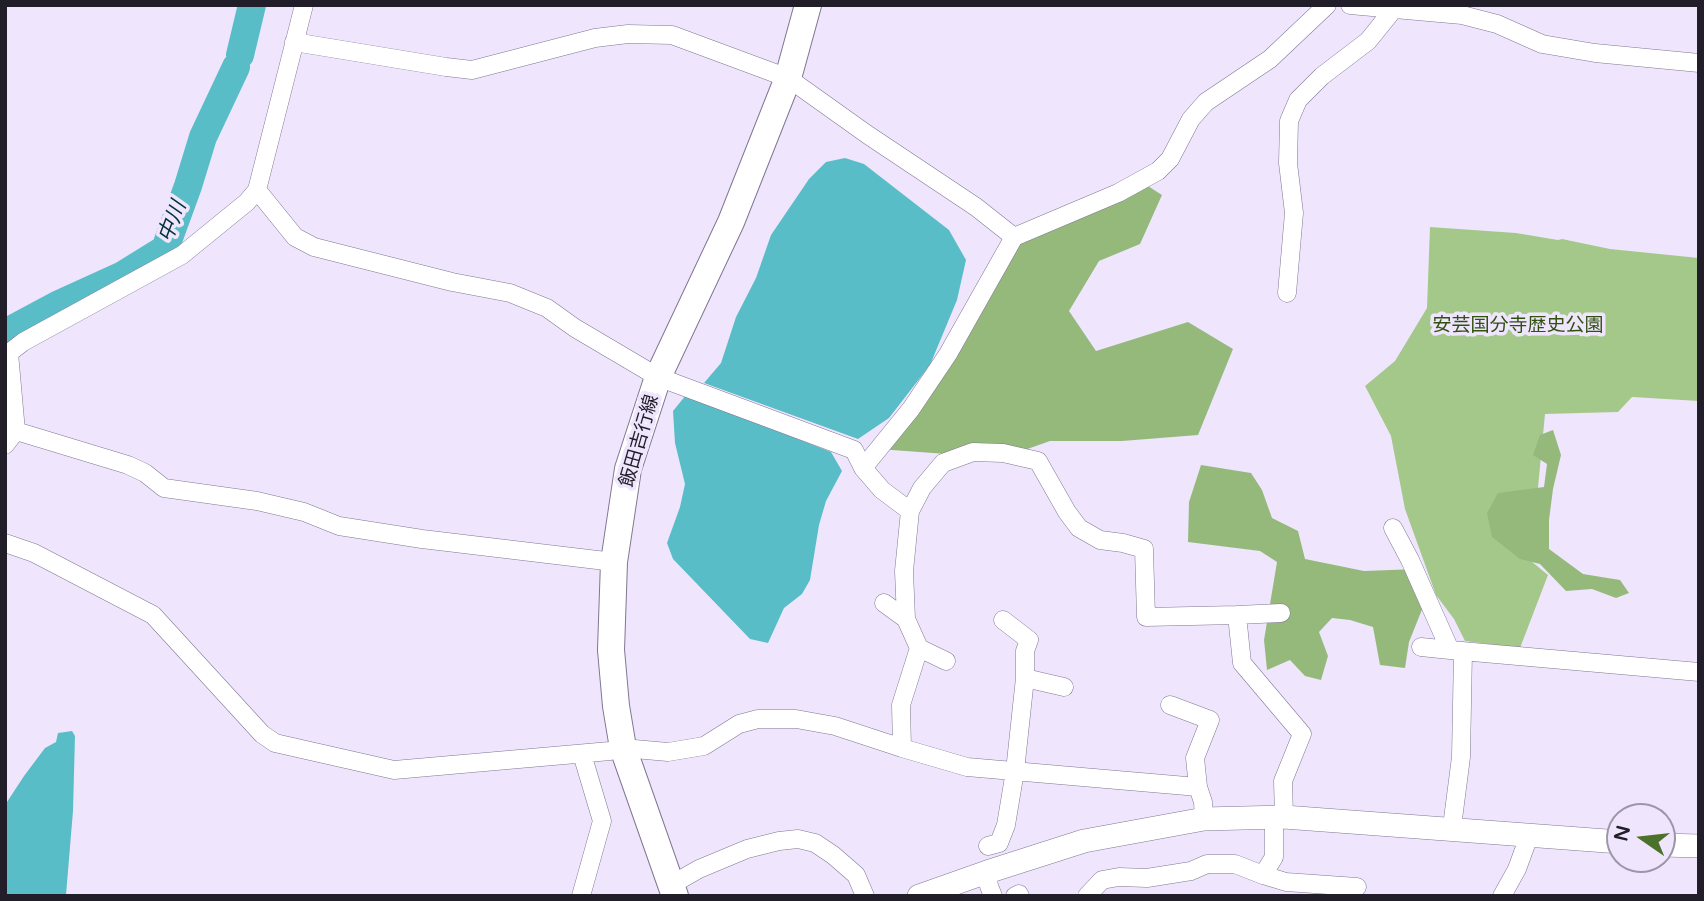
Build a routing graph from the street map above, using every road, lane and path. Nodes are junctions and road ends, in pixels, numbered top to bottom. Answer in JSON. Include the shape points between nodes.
{"nodes":[{"id":1,"x":304,"y":5,"type":"edge"},
{"id":2,"x":808,"y":5,"type":"edge"},
{"id":3,"x":1327,"y":5,"type":"edge"},
{"id":4,"x":1350,"y":5,"type":"edge"},
{"id":5,"x":1395,"y":7,"type":"edge"},
{"id":6,"x":295,"y":42,"type":"junction"},
{"id":7,"x":1699,"y":63,"type":"edge"},
{"id":8,"x":788,"y":78,"type":"junction"},
{"id":9,"x":257,"y":190,"type":"junction"},
{"id":10,"x":1014,"y":237,"type":"junction"},
{"id":11,"x":1287,"y":293,"type":"dead end"},
{"id":12,"x":658,"y":377,"type":"junction"},
{"id":13,"x":11,"y":438,"type":"edge"},
{"id":14,"x":863,"y":468,"type":"junction"},
{"id":15,"x":910,"y":511,"type":"junction"},
{"id":16,"x":1394,"y":528,"type":"dead end"},
{"id":17,"x":5,"y":543,"type":"edge"},
{"id":18,"x":614,"y":562,"type":"junction"},
{"id":19,"x":884,"y":603,"type":"dead end"},
{"id":20,"x":1280,"y":613,"type":"dead end"},
{"id":21,"x":1237,"y":615,"type":"junction"},
{"id":22,"x":906,"y":619,"type":"junction"},
{"id":23,"x":1003,"y":620,"type":"dead end"},
{"id":24,"x":1421,"y":647,"type":"dead end"},
{"id":25,"x":919,"y":648,"type":"junction"},
{"id":26,"x":1457,"y":650,"type":"junction"},
{"id":27,"x":946,"y":661,"type":"dead end"},
{"id":28,"x":1699,"y":672,"type":"edge"},
{"id":29,"x":1025,"y":678,"type":"junction"},
{"id":30,"x":1064,"y":687,"type":"dead end"},
{"id":31,"x":1170,"y":705,"type":"dead end"},
{"id":32,"x":623,"y":748,"type":"junction"},
{"id":33,"x":902,"y":748,"type":"junction"},
{"id":34,"x":582,"y":754,"type":"junction"},
{"id":35,"x":1016,"y":771,"type":"junction"},
{"id":36,"x":1198,"y":787,"type":"junction"},
{"id":37,"x":1279,"y":817,"type":"junction"},
{"id":38,"x":1204,"y":820,"type":"junction"},
{"id":39,"x":1457,"y":831,"type":"junction"},
{"id":40,"x":1529,"y":836,"type":"junction"},
{"id":41,"x":1606,"y":841,"type":"edge"},
{"id":42,"x":1676,"y":845,"type":"edge"},
{"id":43,"x":988,"y":846,"type":"dead end"},
{"id":44,"x":1699,"y":846,"type":"edge"},
{"id":45,"x":987,"y":872,"type":"junction"},
{"id":46,"x":1263,"y":875,"type":"junction"},
{"id":47,"x":1357,"y":887,"type":"dead end"},
{"id":48,"x":673,"y":891,"type":"edge"},
{"id":49,"x":581,"y":896,"type":"edge"},
{"id":50,"x":865,"y":896,"type":"edge"},
{"id":51,"x":919,"y":896,"type":"edge"},
{"id":52,"x":993,"y":896,"type":"edge"},
{"id":53,"x":1087,"y":896,"type":"edge"},
{"id":54,"x":1502,"y":896,"type":"edge"}],
"edges":[{"from":1,"to":6,"type":"street"},
{"from":2,"to":8,"type":"main road","name":"飯田吉行線"},
{"from":3,"to":10,"type":"street","via":[[1270,59],[1206,102],[1158,170],[1118,193]]},
{"from":4,"to":5,"type":"street"},
{"from":5,"to":7,"type":"street","via":[[1462,15],[1542,44]]},
{"from":5,"to":11,"type":"street","via":[[1368,41],[1298,100],[1289,121],[1294,213]]},
{"from":6,"to":8,"type":"street","via":[[472,70],[595,38],[672,34]]},
{"from":6,"to":9,"type":"street"},
{"from":8,"to":10,"type":"street"},
{"from":8,"to":12,"type":"main road","name":"飯田吉行線","via":[[731,222]]},
{"from":9,"to":12,"type":"street","via":[[295,237],[314,247],[510,293],[547,308]]},
{"from":9,"to":13,"type":"street","via":[[182,255],[9,353]]},
{"from":10,"to":14,"type":"street","via":[[948,354]]},
{"from":12,"to":14,"type":"street","via":[[854,450]]},
{"from":12,"to":18,"type":"main road","name":"飯田吉行線","via":[[628,469]]},
{"from":13,"to":18,"type":"street","via":[[128,465],[164,488],[257,501],[339,526]]},
{"from":14,"to":15,"type":"street"},
{"from":15,"to":21,"type":"street","via":[[943,463],[973,452],[1038,461],[1079,528],[1100,540],[1144,549],[1146,617]]},
{"from":15,"to":22,"type":"street","via":[[904,570]]},
{"from":16,"to":26,"type":"street"},
{"from":17,"to":34,"type":"street","via":[[34,553],[153,615],[275,743],[394,770]]},
{"from":18,"to":32,"type":"main road","name":"飯田吉行線","via":[[611,650]]},
{"from":19,"to":22,"type":"street"},
{"from":20,"to":21,"type":"street"},
{"from":21,"to":37,"type":"street","via":[[1242,663],[1302,734],[1283,781]]},
{"from":22,"to":25,"type":"street"},
{"from":23,"to":29,"type":"street","via":[[1029,640]]},
{"from":24,"to":26,"type":"street"},
{"from":25,"to":27,"type":"street"},
{"from":25,"to":33,"type":"street","via":[[901,705]]},
{"from":26,"to":28,"type":"street"},
{"from":26,"to":39,"type":"street","via":[[1461,757],[1453,819]]},
{"from":29,"to":30,"type":"street"},
{"from":29,"to":35,"type":"street"},
{"from":31,"to":36,"type":"street","via":[[1210,720],[1195,758]]},
{"from":32,"to":33,"type":"street","via":[[668,752],[704,746],[739,724],[796,719],[835,726]]},
{"from":32,"to":34,"type":"street"},
{"from":32,"to":48,"type":"main road","name":"飯田吉行線"},
{"from":33,"to":35,"type":"street","via":[[967,767]]},
{"from":34,"to":49,"type":"street","via":[[601,821]]},
{"from":35,"to":36,"type":"street"},
{"from":35,"to":43,"type":"street","via":[[1006,825],[999,843]]},
{"from":36,"to":38,"type":"street"},
{"from":37,"to":38,"type":"street"},
{"from":37,"to":39,"type":"street"},
{"from":37,"to":46,"type":"street","via":[[1274,857]]},
{"from":38,"to":45,"type":"street","via":[[1084,841]]},
{"from":39,"to":40,"type":"street"},
{"from":40,"to":41,"type":"street"},
{"from":40,"to":54,"type":"street"},
{"from":42,"to":44,"type":"street"},
{"from":45,"to":51,"type":"street"},
{"from":45,"to":52,"type":"street"},
{"from":46,"to":47,"type":"street","via":[[1286,882]]},
{"from":46,"to":53,"type":"street","via":[[1235,864],[1207,864],[1147,878],[1102,880]]},
{"from":48,"to":50,"type":"street","via":[[699,869],[747,849],[798,839],[833,855],[856,875]]}]}
